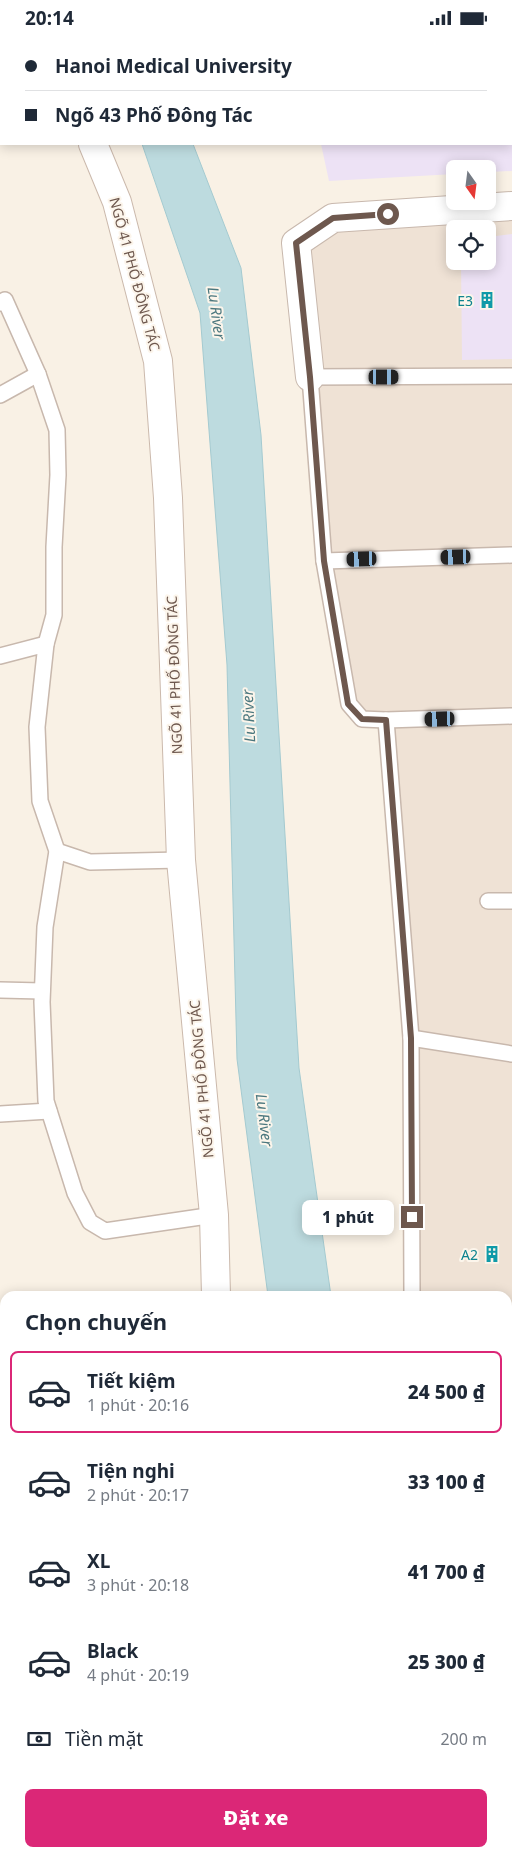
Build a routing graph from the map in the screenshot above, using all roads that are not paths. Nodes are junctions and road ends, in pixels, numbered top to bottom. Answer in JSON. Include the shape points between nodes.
{"nodes":[{"id":1,"x":93,"y":145,"type":"edge"},
{"id":2,"x":512,"y":206,"type":"edge"},
{"id":3,"x":0,"y":303,"type":"edge"},
{"id":4,"x":38,"y":374,"type":"junction"},
{"id":5,"x":512,"y":376,"type":"edge"},
{"id":6,"x":310,"y":377,"type":"junction"},
{"id":7,"x":0,"y":395,"type":"edge"},
{"id":8,"x":512,"y":555,"type":"edge"},
{"id":9,"x":324,"y":561,"type":"junction"},
{"id":10,"x":46,"y":644,"type":"junction"},
{"id":11,"x":0,"y":656,"type":"edge"},
{"id":12,"x":512,"y":716,"type":"edge"},
{"id":13,"x":386,"y":720,"type":"junction"},
{"id":14,"x":57,"y":851,"type":"junction"},
{"id":15,"x":182,"y":860,"type":"junction"},
{"id":16,"x":488,"y":901,"type":"dead end"},
{"id":17,"x":512,"y":901,"type":"edge"},
{"id":18,"x":0,"y":991,"type":"edge"},
{"id":19,"x":42,"y":991,"type":"junction"},
{"id":20,"x":411,"y":1038,"type":"junction"},
{"id":21,"x":512,"y":1054,"type":"edge"},
{"id":22,"x":49,"y":1111,"type":"junction"},
{"id":23,"x":0,"y":1114,"type":"edge"},
{"id":24,"x":214,"y":1215,"type":"junction"},
{"id":25,"x":216,"y":1291,"type":"edge"},
{"id":26,"x":412,"y":1291,"type":"edge"}],
"edges":[{"from":1,"to":15,"type":"street","name":"NGÕ 41 PHỐ ĐÔNG TÁC","via":[[117,202],[158,361],[168,498]]},
{"from":2,"to":6,"type":"street","via":[[333,218],[296,243]]},
{"from":3,"to":4,"type":"lane","via":[[5,300]]},
{"from":4,"to":7,"type":"lane"},
{"from":4,"to":10,"type":"lane","via":[[57,431],[58,457],[54,615]]},
{"from":5,"to":6,"type":"lane"},
{"from":6,"to":9,"type":"lane"},
{"from":8,"to":9,"type":"lane"},
{"from":9,"to":13,"type":"lane","via":[[348,704],[362,719]]},
{"from":10,"to":11,"type":"lane"},
{"from":10,"to":14,"type":"lane","via":[[37,727],[40,801]]},
{"from":12,"to":13,"type":"lane"},
{"from":13,"to":20,"type":"lane"},
{"from":14,"to":15,"type":"lane","via":[[90,862]]},
{"from":14,"to":19,"type":"lane","via":[[45,927]]},
{"from":15,"to":24,"type":"street","name":"NGÕ 41 PHỐ ĐÔNG TÁC"},
{"from":16,"to":17,"type":"lane"},
{"from":18,"to":19,"type":"lane"},
{"from":19,"to":22,"type":"lane"},
{"from":20,"to":21,"type":"lane"},
{"from":20,"to":26,"type":"lane"},
{"from":22,"to":23,"type":"lane"},
{"from":22,"to":24,"type":"lane","via":[[75,1193],[90,1221],[105,1231]]},
{"from":24,"to":25,"type":"street","name":"NGÕ 41 PHỐ ĐÔNG TÁC"}]}
